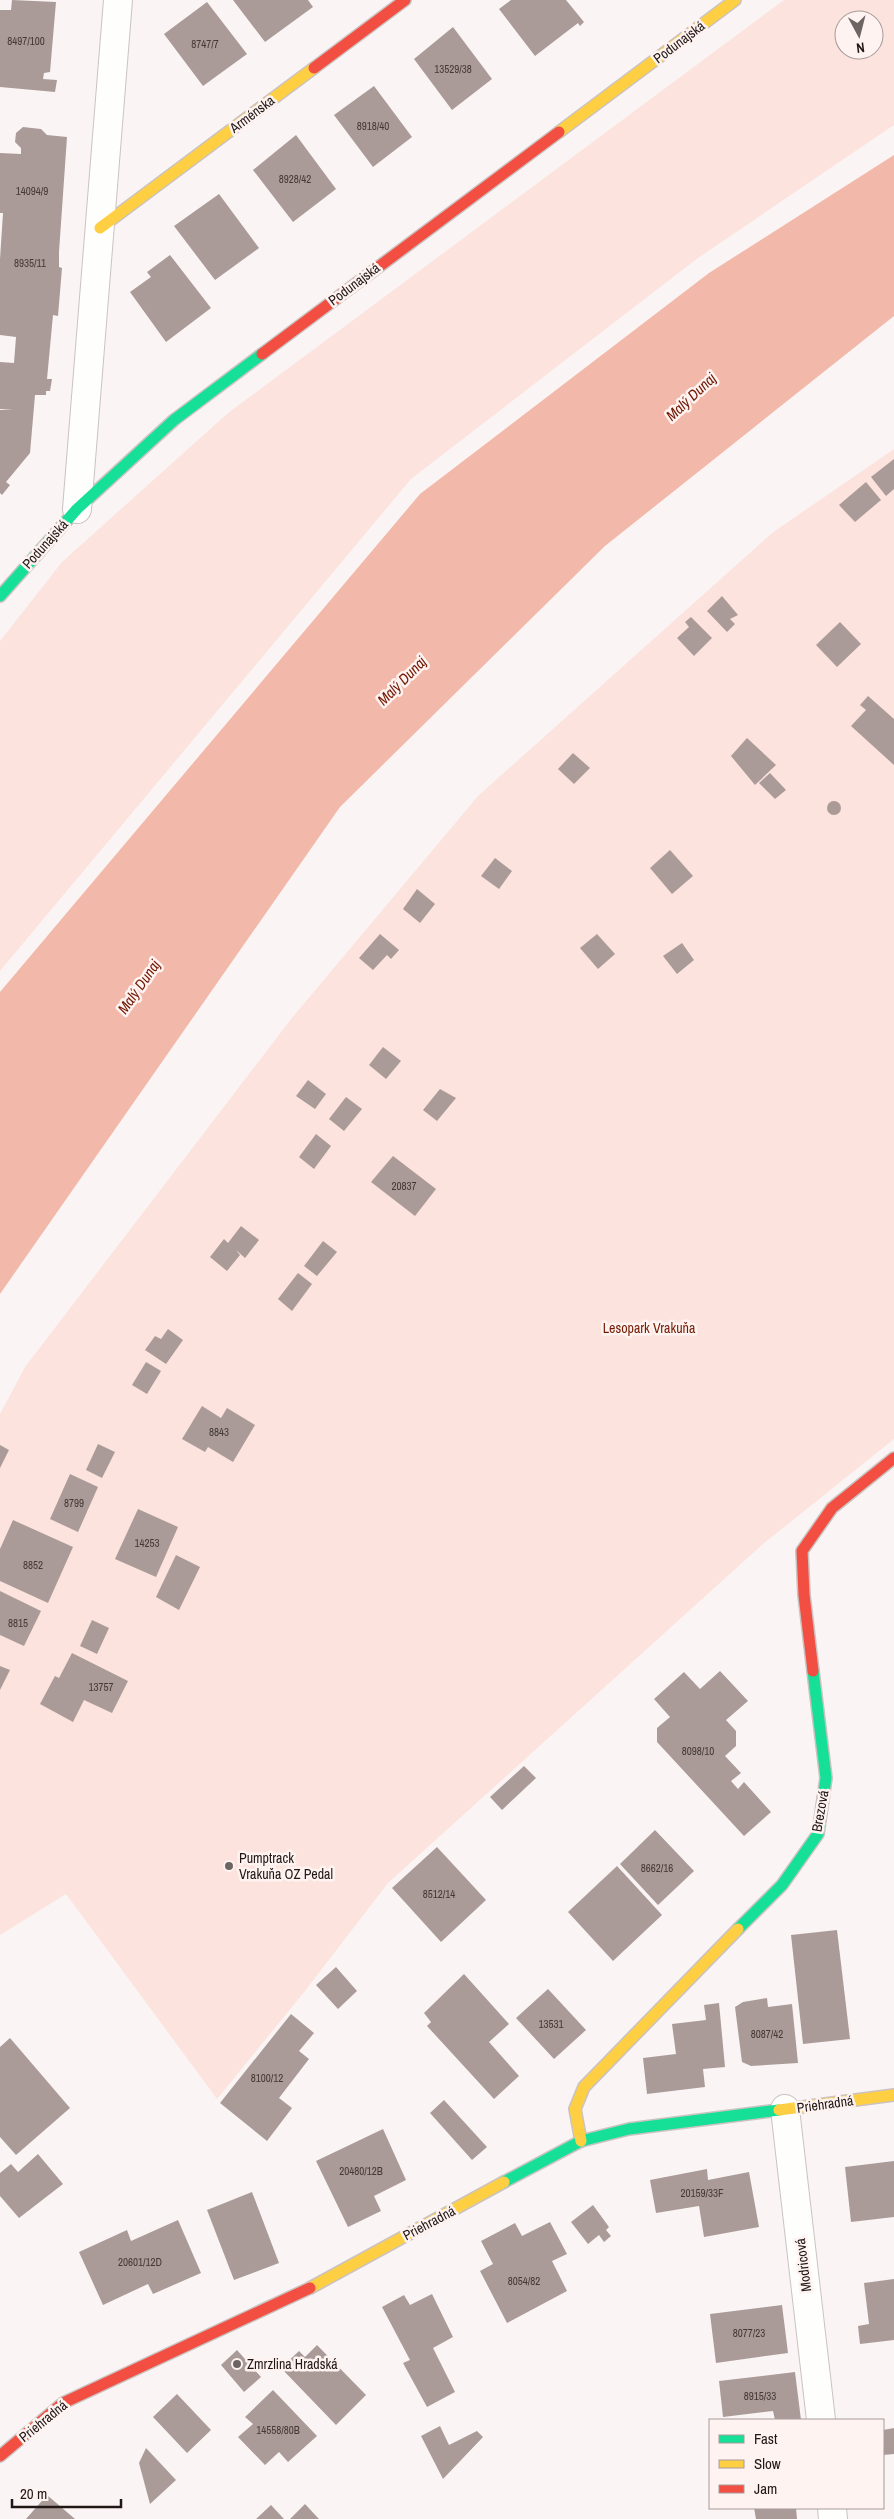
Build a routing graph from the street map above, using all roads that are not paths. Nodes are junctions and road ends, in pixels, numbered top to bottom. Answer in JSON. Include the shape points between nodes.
{"nodes":[{"id":1,"x":118,"y":0,"type":"edge"},
{"id":2,"x":405,"y":0,"type":"edge"},
{"id":3,"x":735,"y":0,"type":"edge"},
{"id":4,"x":100,"y":228,"type":"junction"},
{"id":5,"x":77,"y":509,"type":"junction"},
{"id":6,"x":0,"y":596,"type":"edge"},
{"id":7,"x":894,"y":1458,"type":"edge"},
{"id":8,"x":894,"y":2094,"type":"edge"},
{"id":9,"x":785,"y":2109,"type":"junction"},
{"id":10,"x":581,"y":2141,"type":"junction"},
{"id":11,"x":822,"y":2419,"type":"edge"},
{"id":12,"x":0,"y":2456,"type":"edge"}],
"edges":[{"from":1,"to":4,"type":"street"},
{"from":2,"to":4,"type":"street","name":"Arménska"},
{"from":3,"to":5,"type":"street","name":"Podunajská","via":[[174,420]]},
{"from":4,"to":5,"type":"street"},
{"from":5,"to":6,"type":"street","name":"Podunajská"},
{"from":7,"to":10,"type":"street","name":"Brezová","via":[[832,1508],[802,1551],[804,1595],[826,1778],[818,1834],[782,1885],[584,2087],[575,2108]]},
{"from":8,"to":9,"type":"street","name":"Priehradná"},
{"from":9,"to":10,"type":"street","name":"Priehradná","via":[[629,2129]]},
{"from":9,"to":11,"type":"street","name":"Modricová"},
{"from":10,"to":12,"type":"street","name":"Priehradná","via":[[308,2288],[63,2403]]}]}
